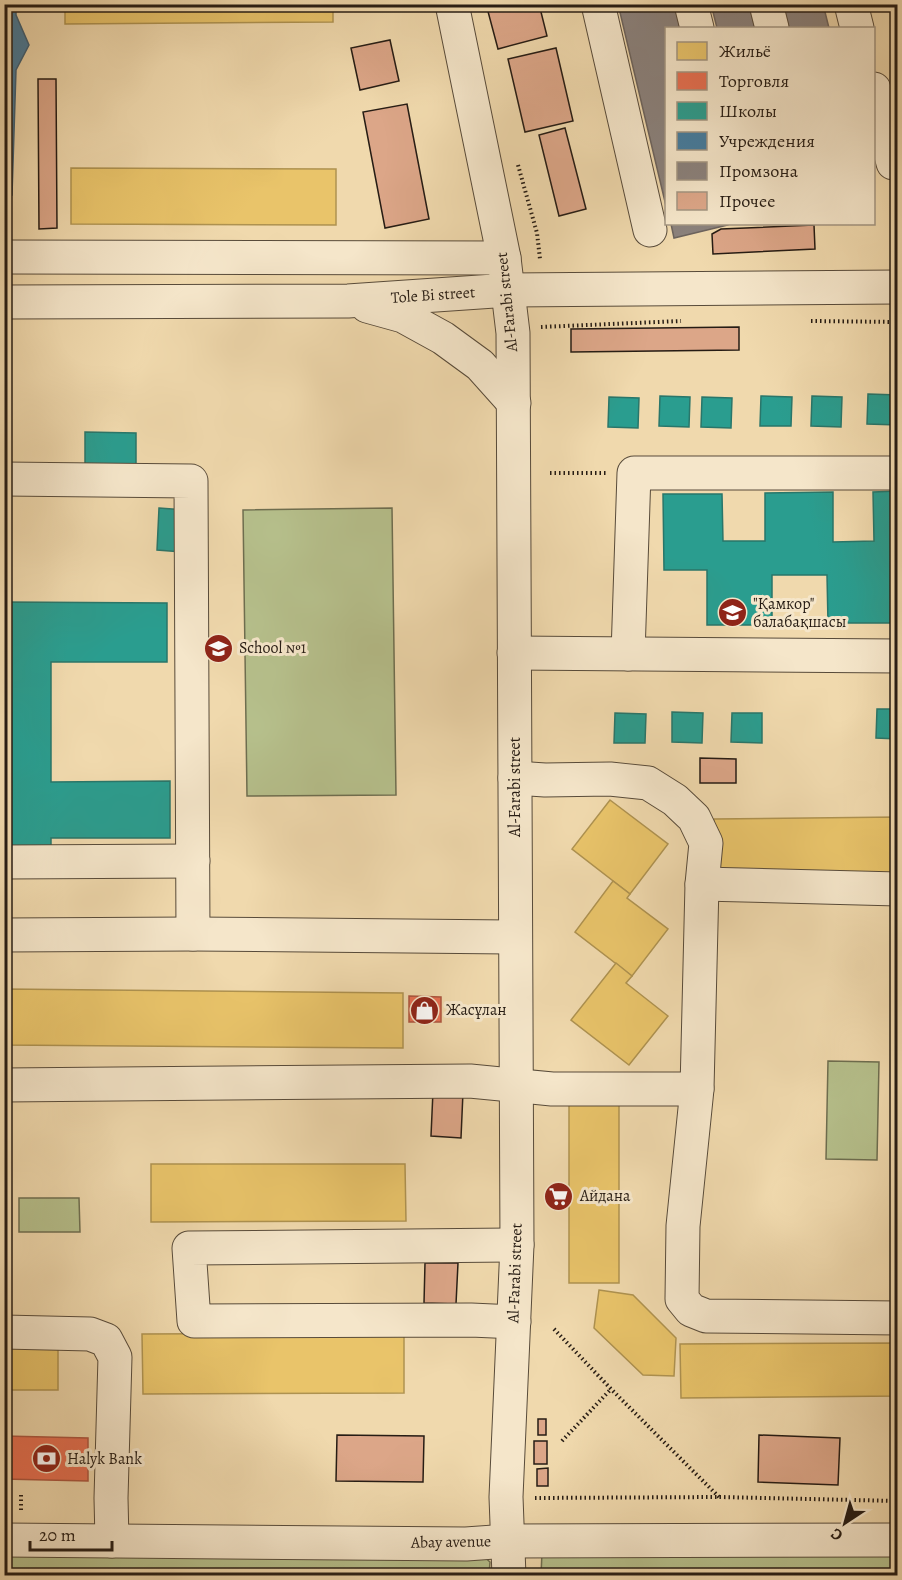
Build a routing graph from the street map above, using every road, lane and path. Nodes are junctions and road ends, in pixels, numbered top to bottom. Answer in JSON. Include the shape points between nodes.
{"nodes":[{"id":1,"x":452,"y":4,"type":"edge"},
{"id":2,"x":598,"y":4,"type":"edge"},
{"id":3,"x":691,"y":4,"type":"edge"},
{"id":4,"x":766,"y":4,"type":"edge"},
{"id":5,"x":851,"y":4,"type":"edge"},
{"id":6,"x":697,"y":27,"type":"edge"},
{"id":7,"x":772,"y":27,"type":"edge"},
{"id":8,"x":857,"y":27,"type":"edge"},
{"id":9,"x":875,"y":96,"type":"edge"},
{"id":10,"x":893,"y":163,"type":"dead end"},
{"id":11,"x":650,"y":230,"type":"dead end"},
{"id":12,"x":4,"y":257,"type":"edge"},
{"id":13,"x":504,"y":258,"type":"junction"},
{"id":14,"x":897,"y":287,"type":"edge"},
{"id":15,"x":509,"y":290,"type":"junction"},
{"id":16,"x":348,"y":301,"type":"junction"},
{"id":17,"x":4,"y":302,"type":"edge"},
{"id":18,"x":807,"y":320,"type":"dead end"},
{"id":19,"x":682,"y":321,"type":"dead end"},
{"id":20,"x":897,"y":322,"type":"edge"},
{"id":21,"x":513,"y":333,"type":"junction"},
{"id":22,"x":514,"y":403,"type":"junction"},
{"id":23,"x":550,"y":473,"type":"dead end"},
{"id":24,"x":634,"y":473,"type":"junction"},
{"id":25,"x":897,"y":473,"type":"edge"},
{"id":26,"x":4,"y":479,"type":"edge"},
{"id":27,"x":514,"y":653,"type":"junction"},
{"id":28,"x":628,"y":654,"type":"junction"},
{"id":29,"x":897,"y":656,"type":"edge"},
{"id":30,"x":515,"y":778,"type":"junction"},
{"id":31,"x":193,"y":861,"type":"junction"},
{"id":32,"x":4,"y":862,"type":"edge"},
{"id":33,"x":702,"y":884,"type":"junction"},
{"id":34,"x":897,"y":889,"type":"edge"},
{"id":35,"x":193,"y":934,"type":"junction"},
{"id":36,"x":4,"y":935,"type":"edge"},
{"id":37,"x":515,"y":937,"type":"junction"},
{"id":38,"x":4,"y":1085,"type":"edge"},
{"id":39,"x":516,"y":1087,"type":"junction"},
{"id":40,"x":697,"y":1089,"type":"junction"},
{"id":41,"x":517,"y":1245,"type":"junction"},
{"id":42,"x":897,"y":1318,"type":"edge"},
{"id":43,"x":514,"y":1322,"type":"junction"},
{"id":44,"x":554,"y":1329,"type":"dead end"},
{"id":45,"x":4,"y":1332,"type":"edge"},
{"id":46,"x":611,"y":1389,"type":"junction"},
{"id":47,"x":562,"y":1441,"type":"dead end"},
{"id":48,"x":719,"y":1497,"type":"junction"},
{"id":49,"x":529,"y":1498,"type":"dead end"},
{"id":50,"x":897,"y":1501,"type":"edge"},
{"id":51,"x":4,"y":1540,"type":"edge"},
{"id":52,"x":897,"y":1540,"type":"edge"},
{"id":53,"x":112,"y":1541,"type":"junction"},
{"id":54,"x":508,"y":1541,"type":"junction"},
{"id":55,"x":509,"y":1575,"type":"edge"}],
"edges":[{"from":1,"to":13,"type":"street","name":"Al-Farabi street"},
{"from":2,"to":11,"type":"street"},
{"from":3,"to":6,"type":"street"},
{"from":4,"to":7,"type":"street"},
{"from":5,"to":8,"type":"street"},
{"from":9,"to":10,"type":"street"},
{"from":12,"to":13,"type":"street"},
{"from":13,"to":15,"type":"street","name":"Al-Farabi street"},
{"from":14,"to":15,"type":"street","name":"Tole Bi street"},
{"from":15,"to":16,"type":"street","name":"Tole Bi street"},
{"from":15,"to":21,"type":"street","name":"Al-Farabi street"},
{"from":16,"to":17,"type":"street","name":"Tole Bi street"},
{"from":16,"to":22,"type":"street","via":[[403,316],[443,338],[480,365]]},
{"from":18,"to":20,"type":"path"},
{"from":19,"to":21,"type":"path","via":[[545,327]]},
{"from":21,"to":22,"type":"street","name":"Al-Farabi street"},
{"from":22,"to":27,"type":"street","name":"Al-Farabi street"},
{"from":23,"to":24,"type":"path"},
{"from":24,"to":25,"type":"street"},
{"from":24,"to":28,"type":"street"},
{"from":26,"to":31,"type":"street","via":[[191,481]]},
{"from":27,"to":28,"type":"street"},
{"from":27,"to":30,"type":"street","name":"Al-Farabi street"},
{"from":28,"to":29,"type":"street"},
{"from":30,"to":33,"type":"street","via":[[648,783],[694,818],[706,843]]},
{"from":30,"to":37,"type":"street","name":"Al-Farabi street"},
{"from":31,"to":32,"type":"street"},
{"from":31,"to":35,"type":"street"},
{"from":33,"to":34,"type":"street"},
{"from":33,"to":40,"type":"street"},
{"from":35,"to":36,"type":"street"},
{"from":35,"to":37,"type":"street"},
{"from":37,"to":39,"type":"street","name":"Al-Farabi street"},
{"from":38,"to":39,"type":"street","via":[[470,1081]]},
{"from":39,"to":40,"type":"street"},
{"from":39,"to":41,"type":"street","name":"Al-Farabi street"},
{"from":40,"to":42,"type":"street","via":[[683,1226],[682,1299],[691,1310],[706,1317]]},
{"from":41,"to":43,"type":"street","name":"Al-Farabi street"},
{"from":41,"to":43,"type":"street","via":[[189,1248],[194,1321]]},
{"from":43,"to":54,"type":"street","name":"Al-Farabi street","via":[[506,1497]]},
{"from":44,"to":46,"type":"path"},
{"from":45,"to":53,"type":"street","via":[[90,1334],[106,1340],[115,1357]]},
{"from":46,"to":47,"type":"path"},
{"from":46,"to":48,"type":"path"},
{"from":48,"to":49,"type":"path"},
{"from":48,"to":50,"type":"path"},
{"from":51,"to":53,"type":"street","name":"Abay avenue"},
{"from":52,"to":54,"type":"street","name":"Abay avenue"},
{"from":53,"to":54,"type":"street","name":"Abay avenue"},
{"from":54,"to":55,"type":"street","name":"Al-Farabi street"}]}
